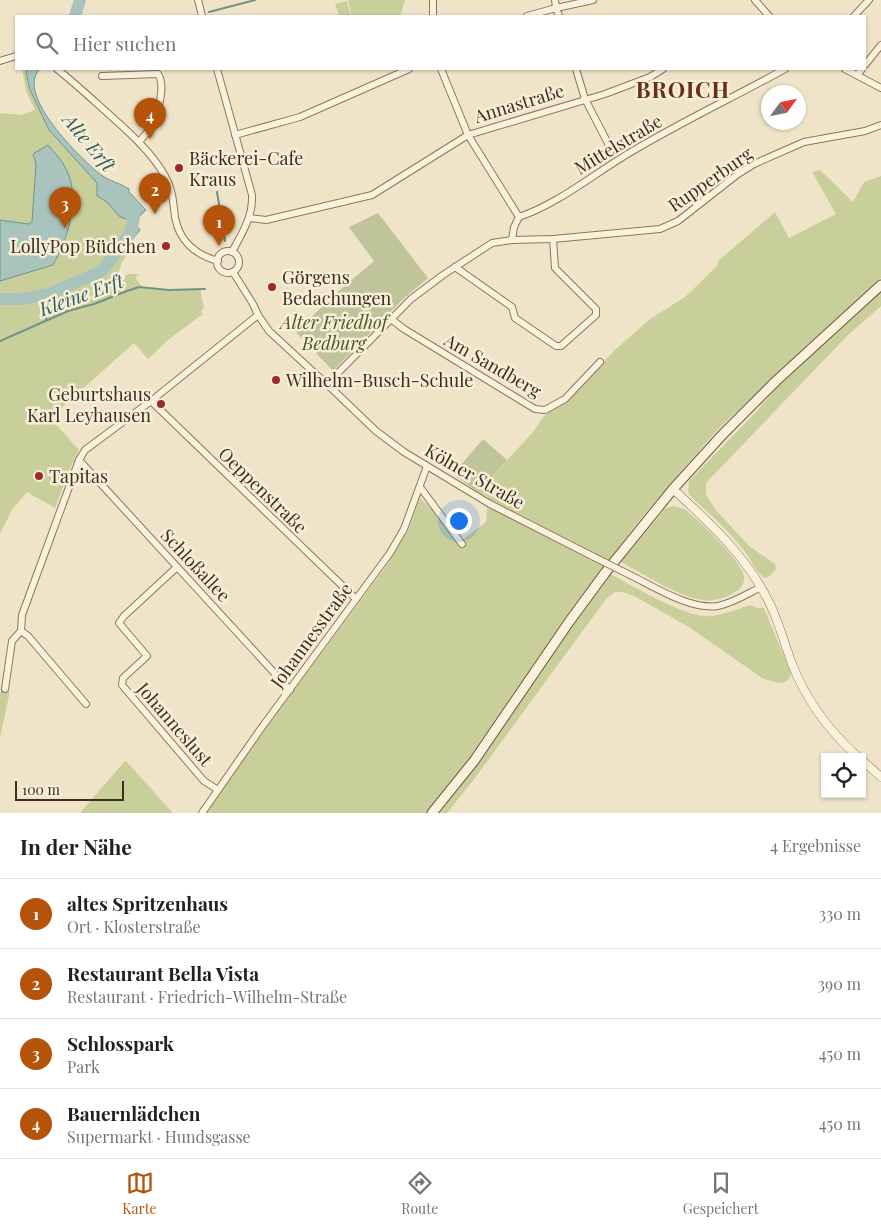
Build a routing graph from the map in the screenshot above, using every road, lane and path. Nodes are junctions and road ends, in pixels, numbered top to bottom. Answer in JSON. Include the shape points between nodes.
{"nodes":[{"id":1,"x":199,"y":0,"type":"edge"},
{"id":2,"x":433,"y":0,"type":"edge"},
{"id":3,"x":555,"y":0,"type":"edge"},
{"id":4,"x":593,"y":0,"type":"edge"},
{"id":5,"x":755,"y":0,"type":"edge"},
{"id":6,"x":869,"y":0,"type":"edge"},
{"id":7,"x":556,"y":8,"type":"junction"},
{"id":8,"x":202,"y":15,"type":"edge"},
{"id":9,"x":433,"y":15,"type":"edge"},
{"id":10,"x":531,"y":15,"type":"edge"},
{"id":11,"x":559,"y":15,"type":"edge"},
{"id":12,"x":768,"y":15,"type":"edge"},
{"id":13,"x":855,"y":15,"type":"edge"},
{"id":14,"x":881,"y":46,"type":"edge"},
{"id":15,"x":15,"y":56,"type":"edge"},
{"id":16,"x":0,"y":61,"type":"edge"},
{"id":17,"x":866,"y":64,"type":"edge"},
{"id":18,"x":58,"y":70,"type":"edge"},
{"id":19,"x":217,"y":70,"type":"edge"},
{"id":20,"x":407,"y":70,"type":"edge"},
{"id":21,"x":441,"y":70,"type":"edge"},
{"id":22,"x":576,"y":70,"type":"edge"},
{"id":23,"x":661,"y":70,"type":"edge"},
{"id":24,"x":783,"y":70,"type":"edge"},
{"id":25,"x":847,"y":70,"type":"edge"},
{"id":26,"x":861,"y":70,"type":"edge"},
{"id":27,"x":857,"y":75,"type":"junction"},
{"id":28,"x":102,"y":76,"type":"dead end"},
{"id":29,"x":881,"y":88,"type":"edge"},
{"id":30,"x":585,"y":99,"type":"junction"},
{"id":31,"x":881,"y":126,"type":"edge"},
{"id":32,"x":235,"y":135,"type":"junction"},
{"id":33,"x":468,"y":135,"type":"junction"},
{"id":34,"x":139,"y":142,"type":"junction"},
{"id":35,"x":610,"y":148,"type":"dead end"},
{"id":36,"x":519,"y":217,"type":"junction"},
{"id":37,"x":249,"y":218,"type":"junction"},
{"id":38,"x":553,"y":239,"type":"junction"},
{"id":39,"x":512,"y":240,"type":"junction"},
{"id":40,"x":232,"y":252,"type":"junction"},
{"id":41,"x":218,"y":261,"type":"junction"},
{"id":42,"x":455,"y":267,"type":"junction"},
{"id":43,"x":233,"y":272,"type":"junction"},
{"id":44,"x":881,"y":285,"type":"edge"},
{"id":45,"x":258,"y":315,"type":"junction"},
{"id":46,"x":391,"y":319,"type":"junction"},
{"id":47,"x":600,"y":362,"type":"dead end"},
{"id":48,"x":326,"y":381,"type":"junction"},
{"id":49,"x":151,"y":401,"type":"junction"},
{"id":50,"x":79,"y":460,"type":"junction"},
{"id":51,"x":427,"y":466,"type":"junction"},
{"id":52,"x":420,"y":487,"type":"junction"},
{"id":53,"x":673,"y":489,"type":"junction"},
{"id":54,"x":462,"y":544,"type":"dead end"},
{"id":55,"x":177,"y":567,"type":"junction"},
{"id":56,"x":761,"y":587,"type":"junction"},
{"id":57,"x":356,"y":599,"type":"junction"},
{"id":58,"x":21,"y":631,"type":"junction"},
{"id":59,"x":5,"y":689,"type":"dead end"},
{"id":60,"x":290,"y":690,"type":"junction"},
{"id":61,"x":86,"y":704,"type":"dead end"},
{"id":62,"x":854,"y":753,"type":"edge"},
{"id":63,"x":866,"y":764,"type":"edge"},
{"id":64,"x":881,"y":777,"type":"edge"},
{"id":65,"x":218,"y":790,"type":"junction"},
{"id":66,"x":202,"y":813,"type":"edge"},
{"id":67,"x":432,"y":813,"type":"edge"}],
"edges":[{"from":1,"to":8,"type":"street"},
{"from":2,"to":9,"type":"street"},
{"from":3,"to":7,"type":"street"},
{"from":4,"to":7,"type":"street"},
{"from":5,"to":12,"type":"street"},
{"from":6,"to":13,"type":"street"},
{"from":7,"to":10,"type":"street"},
{"from":7,"to":11,"type":"street"},
{"from":14,"to":17,"type":"street"},
{"from":15,"to":16,"type":"street"},
{"from":18,"to":34,"type":"street"},
{"from":19,"to":32,"type":"street"},
{"from":20,"to":32,"type":"street","via":[[300,117]]},
{"from":21,"to":33,"type":"street"},
{"from":22,"to":30,"type":"street"},
{"from":23,"to":30,"type":"street","name":"Annastraße","via":[[650,77]]},
{"from":24,"to":36,"type":"street","name":"Mittelstraße","via":[[692,117]]},
{"from":25,"to":27,"type":"street"},
{"from":26,"to":27,"type":"street"},
{"from":27,"to":29,"type":"street"},
{"from":28,"to":34,"type":"street","via":[[160,76],[157,114]]},
{"from":30,"to":33,"type":"street","name":"Annastraße"},
{"from":30,"to":35,"type":"street"},
{"from":31,"to":38,"type":"street","name":"Rupperburg","via":[[804,142],[754,164],[667,227]]},
{"from":32,"to":37,"type":"street","via":[[252,195]]},
{"from":33,"to":36,"type":"street"},
{"from":33,"to":37,"type":"street","name":"Annastraße","via":[[372,195],[266,220]]},
{"from":34,"to":41,"type":"street","via":[[167,178],[174,198],[176,220],[190,248]]},
{"from":36,"to":39,"type":"street"},
{"from":37,"to":40,"type":"street"},
{"from":38,"to":39,"type":"street","name":"Rupperburg"},
{"from":38,"to":42,"type":"street","via":[[555,268],[596,309],[596,315],[561,346],[556,346],[515,318],[512,307]]},
{"from":39,"to":42,"type":"street","name":"Rupperburg","via":[[484,248]]},
{"from":40,"to":41,"type":"street","via":[[223,253]]},
{"from":40,"to":43,"type":"street","via":[[239,260]]},
{"from":41,"to":43,"type":"street","via":[[221,270]]},
{"from":42,"to":46,"type":"street","name":"Rupperburg","via":[[411,299]]},
{"from":43,"to":45,"type":"street","name":"Kölner Straße"},
{"from":44,"to":53,"type":"main road","via":[[776,381]]},
{"from":45,"to":48,"type":"street","name":"Kölner Straße","via":[[269,330]]},
{"from":45,"to":49,"type":"street"},
{"from":46,"to":47,"type":"street","name":"Am Sandberg","via":[[535,409],[545,410],[565,399]]},
{"from":46,"to":48,"type":"street","name":"Rupperburg","via":[[332,379]]},
{"from":48,"to":51,"type":"street","name":"Kölner Straße","via":[[376,431]]},
{"from":49,"to":50,"type":"street","via":[[85,450]]},
{"from":49,"to":57,"type":"street","name":"Oeppenstraße"},
{"from":50,"to":55,"type":"street","name":"Schloßallee"},
{"from":50,"to":58,"type":"street","via":[[22,614]]},
{"from":51,"to":52,"type":"street","name":"Johannesstraße"},
{"from":51,"to":56,"type":"street","name":"Kölner Straße","bridge":true,"via":[[490,504],[695,605],[718,606]]},
{"from":52,"to":54,"type":"street"},
{"from":52,"to":57,"type":"street","name":"Johannesstraße","via":[[395,545]]},
{"from":53,"to":56,"type":"street","via":[[736,550]]},
{"from":53,"to":67,"type":"main road","via":[[606,572],[474,761]]},
{"from":55,"to":60,"type":"street","name":"Schloßallee"},
{"from":55,"to":65,"type":"street","name":"Johanneslust","via":[[119,623],[147,656],[123,678],[122,685],[204,781]]},
{"from":56,"to":62,"type":"street","via":[[808,698],[836,736]]},
{"from":57,"to":60,"type":"street","name":"Johannesstraße"},
{"from":58,"to":59,"type":"street","via":[[12,641]]},
{"from":58,"to":61,"type":"street"},
{"from":60,"to":65,"type":"street","name":"Johannesstraße"},
{"from":63,"to":64,"type":"street"},
{"from":65,"to":66,"type":"street","name":"Johannesstraße"}]}
